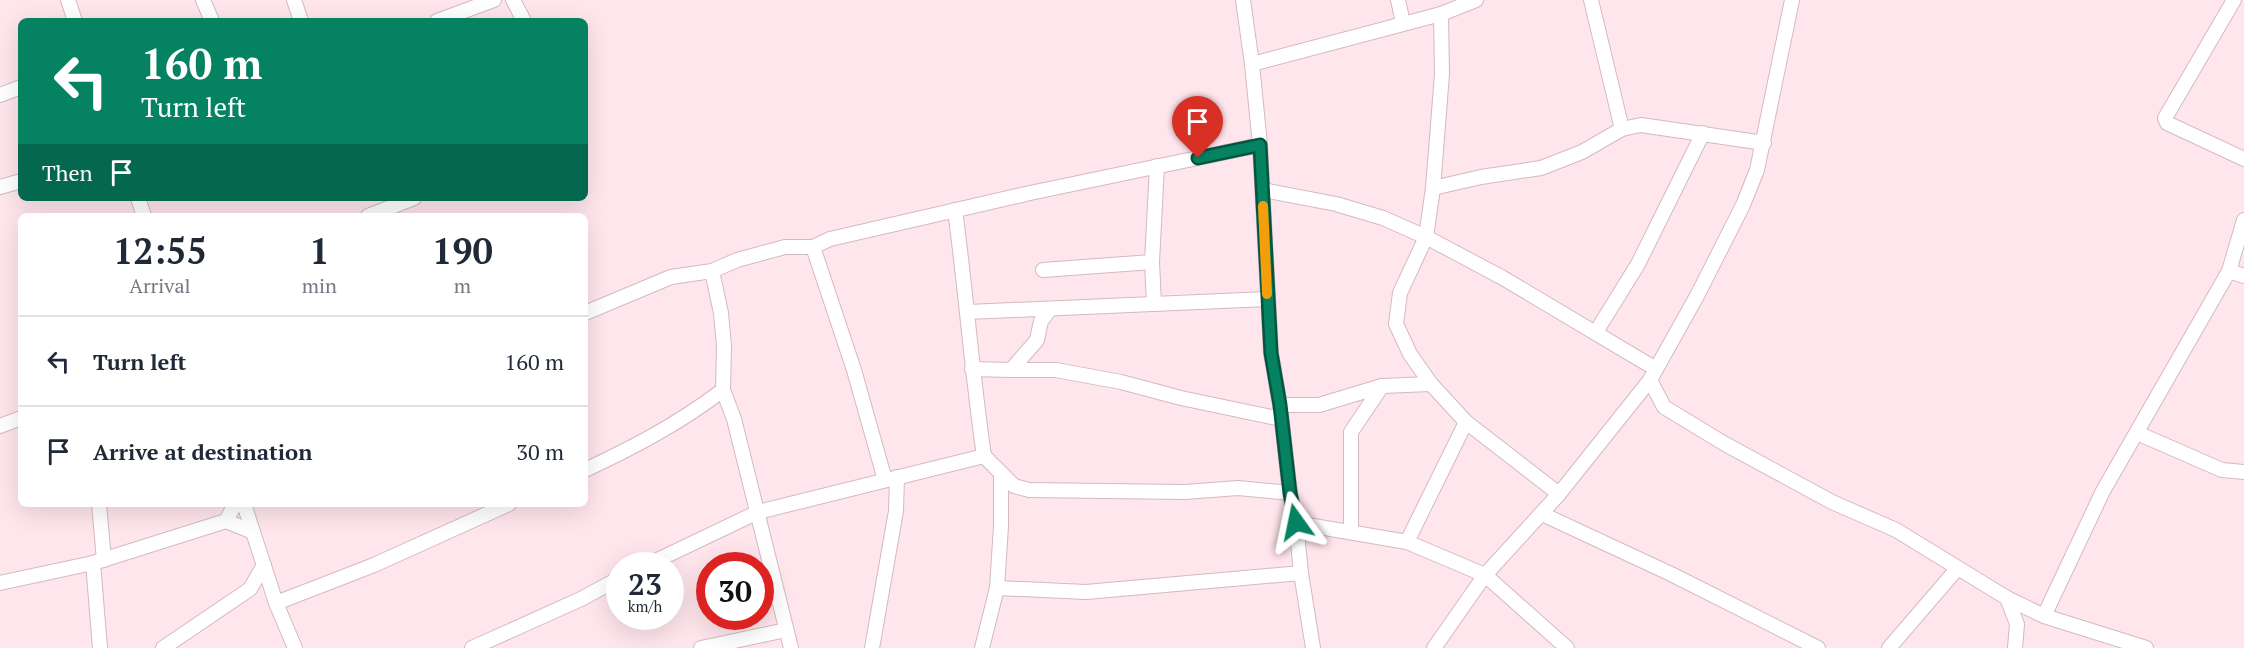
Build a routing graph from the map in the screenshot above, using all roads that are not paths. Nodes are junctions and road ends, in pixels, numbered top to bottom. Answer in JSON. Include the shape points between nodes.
{"nodes":[{"id":1,"x":68,"y":0,"type":"edge"},
{"id":2,"x":203,"y":0,"type":"edge"},
{"id":3,"x":294,"y":0,"type":"edge"},
{"id":4,"x":494,"y":0,"type":"edge"},
{"id":5,"x":513,"y":0,"type":"edge"},
{"id":6,"x":1243,"y":0,"type":"edge"},
{"id":7,"x":1398,"y":0,"type":"edge"},
{"id":8,"x":1476,"y":0,"type":"edge"},
{"id":9,"x":1591,"y":0,"type":"edge"},
{"id":10,"x":1792,"y":0,"type":"edge"},
{"id":11,"x":2234,"y":0,"type":"edge"},
{"id":12,"x":1441,"y":14,"type":"junction"},
{"id":13,"x":74,"y":18,"type":"edge"},
{"id":14,"x":211,"y":18,"type":"edge"},
{"id":15,"x":301,"y":18,"type":"edge"},
{"id":16,"x":445,"y":18,"type":"edge"},
{"id":17,"x":522,"y":18,"type":"edge"},
{"id":18,"x":1403,"y":23,"type":"junction"},
{"id":19,"x":1252,"y":64,"type":"junction"},
{"id":20,"x":18,"y":88,"type":"edge"},
{"id":21,"x":0,"y":95,"type":"edge"},
{"id":22,"x":1622,"y":129,"type":"junction"},
{"id":23,"x":1703,"y":133,"type":"junction"},
{"id":24,"x":1764,"y":143,"type":"junction"},
{"id":25,"x":1260,"y":145,"type":"junction"},
{"id":26,"x":2244,"y":159,"type":"edge"},
{"id":27,"x":1157,"y":166,"type":"junction"},
{"id":28,"x":18,"y":182,"type":"edge"},
{"id":29,"x":0,"y":187,"type":"edge"},
{"id":30,"x":1433,"y":188,"type":"junction"},
{"id":31,"x":1263,"y":190,"type":"junction"},
{"id":32,"x":406,"y":201,"type":"edge"},
{"id":33,"x":955,"y":210,"type":"junction"},
{"id":34,"x":376,"y":213,"type":"edge"},
{"id":35,"x":2244,"y":220,"type":"edge"},
{"id":36,"x":1426,"y":237,"type":"junction"},
{"id":37,"x":813,"y":247,"type":"junction"},
{"id":38,"x":1152,"y":262,"type":"junction"},
{"id":39,"x":1043,"y":270,"type":"dead end"},
{"id":40,"x":712,"y":271,"type":"junction"},
{"id":41,"x":2229,"y":271,"type":"junction"},
{"id":42,"x":2244,"y":276,"type":"edge"},
{"id":43,"x":1267,"y":298,"type":"junction"},
{"id":44,"x":1154,"y":304,"type":"junction"},
{"id":45,"x":1050,"y":309,"type":"junction"},
{"id":46,"x":588,"y":312,"type":"edge"},
{"id":47,"x":968,"y":312,"type":"junction"},
{"id":48,"x":1596,"y":332,"type":"junction"},
{"id":49,"x":972,"y":369,"type":"junction"},
{"id":50,"x":1011,"y":370,"type":"junction"},
{"id":51,"x":1653,"y":374,"type":"junction"},
{"id":52,"x":1431,"y":384,"type":"junction"},
{"id":53,"x":1382,"y":386,"type":"junction"},
{"id":54,"x":723,"y":390,"type":"junction"},
{"id":55,"x":1280,"y":405,"type":"junction"},
{"id":56,"x":18,"y":419,"type":"edge"},
{"id":57,"x":1281,"y":419,"type":"junction"},
{"id":58,"x":1466,"y":422,"type":"junction"},
{"id":59,"x":0,"y":426,"type":"edge"},
{"id":60,"x":2137,"y":433,"type":"junction"},
{"id":61,"x":984,"y":456,"type":"junction"},
{"id":62,"x":588,"y":469,"type":"edge"},
{"id":63,"x":2244,"y":472,"type":"edge"},
{"id":64,"x":1001,"y":475,"type":"junction"},
{"id":65,"x":891,"y":478,"type":"junction"},
{"id":66,"x":1290,"y":493,"type":"junction"},
{"id":67,"x":1559,"y":494,"type":"junction"},
{"id":68,"x":99,"y":507,"type":"edge"},
{"id":69,"x":234,"y":507,"type":"edge"},
{"id":70,"x":245,"y":507,"type":"edge"},
{"id":71,"x":502,"y":507,"type":"edge"},
{"id":72,"x":758,"y":512,"type":"junction"},
{"id":73,"x":1542,"y":514,"type":"junction"},
{"id":74,"x":225,"y":521,"type":"junction"},
{"id":75,"x":1296,"y":522,"type":"junction"},
{"id":76,"x":1351,"y":531,"type":"junction"},
{"id":77,"x":253,"y":532,"type":"junction"},
{"id":78,"x":1407,"y":542,"type":"junction"},
{"id":79,"x":674,"y":552,"type":"edge"},
{"id":80,"x":99,"y":561,"type":"junction"},
{"id":81,"x":264,"y":565,"type":"junction"},
{"id":82,"x":1957,"y":569,"type":"junction"},
{"id":83,"x":1301,"y":573,"type":"junction"},
{"id":84,"x":1485,"y":574,"type":"junction"},
{"id":85,"x":0,"y":583,"type":"edge"},
{"id":86,"x":606,"y":586,"type":"edge"},
{"id":87,"x":997,"y":588,"type":"junction"},
{"id":88,"x":250,"y":589,"type":"junction"},
{"id":89,"x":2007,"y":598,"type":"junction"},
{"id":90,"x":275,"y":601,"type":"junction"},
{"id":91,"x":2044,"y":616,"type":"junction"},
{"id":92,"x":786,"y":630,"type":"junction"},
{"id":93,"x":1439,"y":646,"type":"edge"},
{"id":94,"x":100,"y":648,"type":"edge"},
{"id":95,"x":163,"y":648,"type":"edge"},
{"id":96,"x":295,"y":648,"type":"edge"},
{"id":97,"x":472,"y":648,"type":"edge"},
{"id":98,"x":701,"y":648,"type":"edge"},
{"id":99,"x":791,"y":648,"type":"edge"},
{"id":100,"x":872,"y":648,"type":"edge"},
{"id":101,"x":982,"y":648,"type":"edge"},
{"id":102,"x":1313,"y":648,"type":"edge"},
{"id":103,"x":1567,"y":648,"type":"edge"},
{"id":104,"x":1818,"y":648,"type":"edge"},
{"id":105,"x":1889,"y":648,"type":"edge"},
{"id":106,"x":2015,"y":648,"type":"edge"},
{"id":107,"x":2146,"y":648,"type":"edge"}],
"edges":[{"from":1,"to":13,"type":"street"},
{"from":2,"to":14,"type":"street"},
{"from":3,"to":15,"type":"street"},
{"from":4,"to":16,"type":"street"},
{"from":5,"to":17,"type":"street"},
{"from":6,"to":19,"type":"street"},
{"from":7,"to":18,"type":"street"},
{"from":8,"to":12,"type":"street"},
{"from":9,"to":22,"type":"street"},
{"from":10,"to":24,"type":"street"},
{"from":11,"to":26,"type":"street","via":[[2165,118],[2167,123]]},
{"from":12,"to":18,"type":"street"},
{"from":12,"to":30,"type":"street","via":[[1442,74]]},
{"from":18,"to":19,"type":"street"},
{"from":19,"to":25,"type":"street"},
{"from":20,"to":21,"type":"street"},
{"from":22,"to":23,"type":"street","via":[[1641,125]]},
{"from":22,"to":30,"type":"street","via":[[1582,152],[1541,168]]},
{"from":23,"to":24,"type":"street"},
{"from":23,"to":48,"type":"street","via":[[1638,264]]},
{"from":24,"to":51,"type":"street","via":[[1743,205]]},
{"from":25,"to":27,"type":"street"},
{"from":25,"to":31,"type":"street"},
{"from":27,"to":33,"type":"street"},
{"from":27,"to":38,"type":"street"},
{"from":28,"to":29,"type":"street"},
{"from":30,"to":36,"type":"street"},
{"from":31,"to":36,"type":"street","via":[[1336,204],[1383,218]]},
{"from":31,"to":43,"type":"street"},
{"from":32,"to":34,"type":"street"},
{"from":33,"to":37,"type":"street","via":[[831,239]]},
{"from":33,"to":47,"type":"street"},
{"from":35,"to":41,"type":"street"},
{"from":36,"to":48,"type":"street"},
{"from":36,"to":52,"type":"street","via":[[1400,293],[1396,324],[1410,354]]},
{"from":37,"to":40,"type":"street","via":[[785,247]]},
{"from":37,"to":65,"type":"street"},
{"from":38,"to":39,"type":"street"},
{"from":38,"to":44,"type":"street"},
{"from":40,"to":46,"type":"street","via":[[671,277]]},
{"from":40,"to":54,"type":"street","via":[[721,313]]},
{"from":41,"to":42,"type":"street"},
{"from":41,"to":60,"type":"street"},
{"from":43,"to":44,"type":"street"},
{"from":43,"to":55,"type":"street"},
{"from":44,"to":45,"type":"street"},
{"from":45,"to":47,"type":"street"},
{"from":45,"to":50,"type":"street","via":[[1041,321],[1037,340]]},
{"from":47,"to":49,"type":"street"},
{"from":48,"to":51,"type":"street"},
{"from":49,"to":50,"type":"street"},
{"from":49,"to":61,"type":"street"},
{"from":50,"to":57,"type":"street","via":[[1056,370]]},
{"from":51,"to":67,"type":"street"},
{"from":51,"to":82,"type":"street","via":[[1664,407],[1832,502],[1896,530]]},
{"from":52,"to":53,"type":"street"},
{"from":52,"to":58,"type":"street"},
{"from":53,"to":55,"type":"street","via":[[1319,405]]},
{"from":53,"to":76,"type":"street","via":[[1351,432]]},
{"from":54,"to":62,"type":"street","via":[[659,434]]},
{"from":54,"to":72,"type":"street"},
{"from":55,"to":57,"type":"street"},
{"from":56,"to":59,"type":"street"},
{"from":57,"to":66,"type":"street"},
{"from":58,"to":67,"type":"street"},
{"from":58,"to":78,"type":"street"},
{"from":60,"to":63,"type":"street","via":[[2222,470]]},
{"from":60,"to":91,"type":"street","via":[[2103,491]]},
{"from":61,"to":64,"type":"street"},
{"from":61,"to":65,"type":"street"},
{"from":64,"to":66,"type":"street","via":[[1014,486],[1029,490],[1185,492],[1238,488]]},
{"from":64,"to":87,"type":"street"},
{"from":65,"to":72,"type":"street"},
{"from":65,"to":100,"type":"street","via":[[896,511]]},
{"from":66,"to":75,"type":"street"},
{"from":67,"to":73,"type":"street"},
{"from":68,"to":80,"type":"street"},
{"from":69,"to":74,"type":"street"},
{"from":70,"to":77,"type":"street"},
{"from":71,"to":90,"type":"street","via":[[374,565]]},
{"from":72,"to":79,"type":"street"},
{"from":72,"to":92,"type":"street"},
{"from":73,"to":84,"type":"street"},
{"from":73,"to":104,"type":"street"},
{"from":74,"to":77,"type":"street"},
{"from":74,"to":80,"type":"street"},
{"from":75,"to":76,"type":"street"},
{"from":75,"to":83,"type":"street"},
{"from":76,"to":78,"type":"street"},
{"from":77,"to":81,"type":"street"},
{"from":78,"to":84,"type":"street"},
{"from":80,"to":85,"type":"street"},
{"from":80,"to":94,"type":"street"},
{"from":81,"to":88,"type":"street"},
{"from":81,"to":90,"type":"street"},
{"from":82,"to":89,"type":"street"},
{"from":82,"to":105,"type":"street"},
{"from":83,"to":87,"type":"street","via":[[1086,592]]},
{"from":83,"to":102,"type":"street"},
{"from":84,"to":93,"type":"street"},
{"from":84,"to":103,"type":"street"},
{"from":86,"to":97,"type":"street"},
{"from":87,"to":101,"type":"street"},
{"from":88,"to":90,"type":"street"},
{"from":88,"to":95,"type":"street"},
{"from":89,"to":91,"type":"street"},
{"from":89,"to":106,"type":"street","via":[[2017,624]]},
{"from":90,"to":96,"type":"street"},
{"from":91,"to":107,"type":"street"},
{"from":92,"to":98,"type":"street"},
{"from":92,"to":99,"type":"street"}]}
